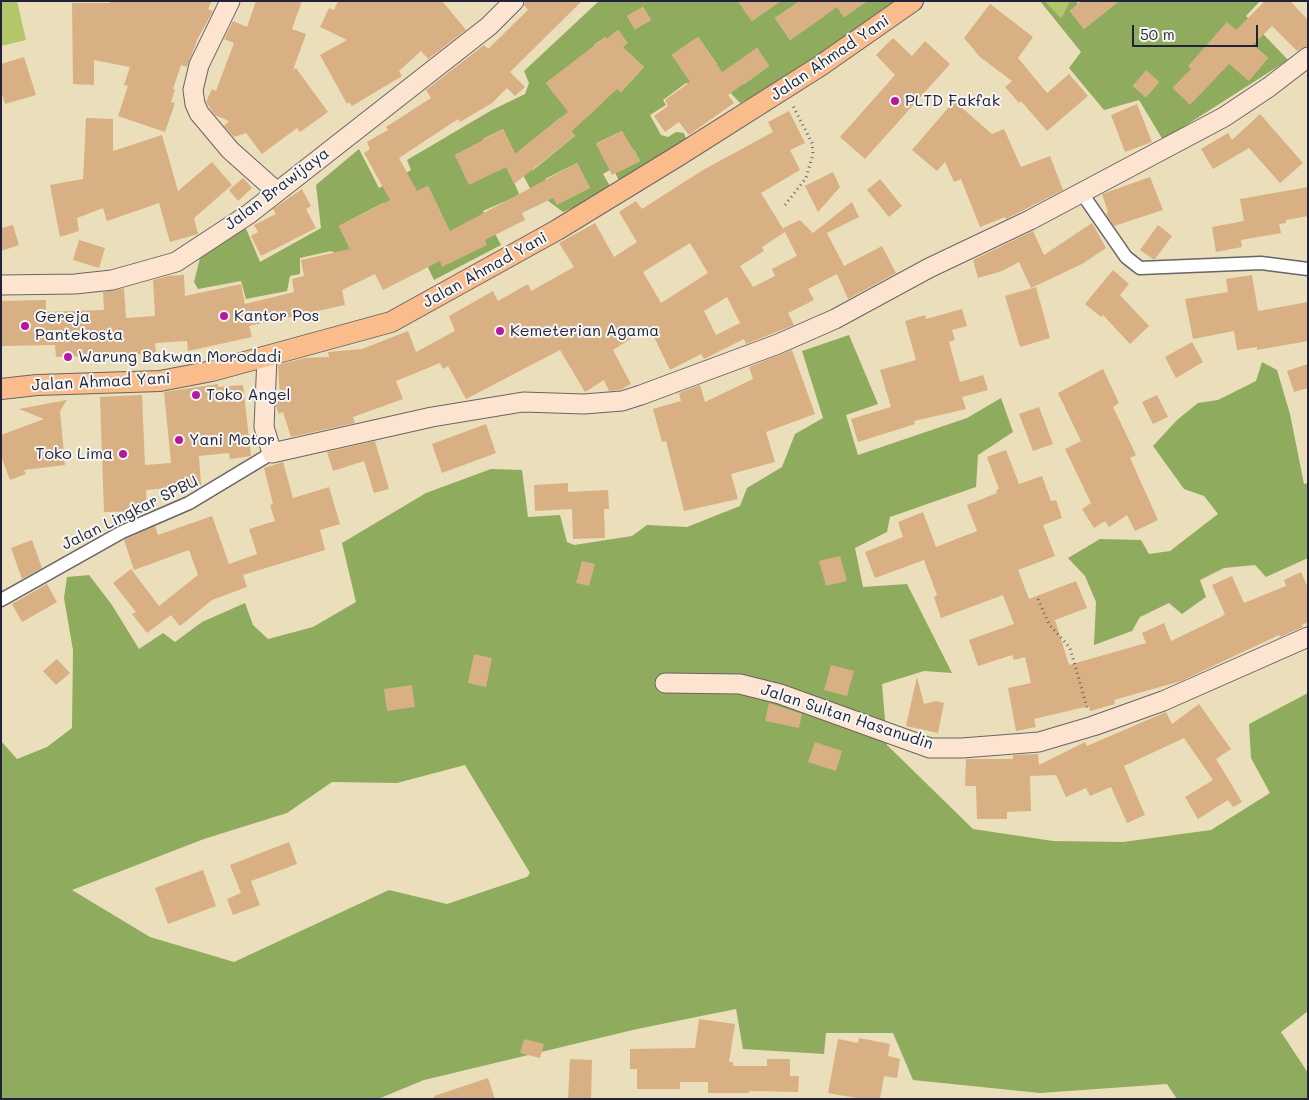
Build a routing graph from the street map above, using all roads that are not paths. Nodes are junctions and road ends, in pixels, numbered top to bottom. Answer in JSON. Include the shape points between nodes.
{"nodes":[{"id":1,"x":230,"y":1,"type":"edge"},
{"id":2,"x":514,"y":1,"type":"edge"},
{"id":3,"x":913,"y":1,"type":"edge"},
{"id":4,"x":1308,"y":57,"type":"edge"},
{"id":5,"x":276,"y":191,"type":"junction"},
{"id":6,"x":1081,"y":192,"type":"junction"},
{"id":7,"x":1308,"y":269,"type":"edge"},
{"id":8,"x":1,"y":285,"type":"edge"},
{"id":9,"x":267,"y":357,"type":"junction"},
{"id":10,"x":1,"y":389,"type":"edge"},
{"id":11,"x":272,"y":453,"type":"junction"},
{"id":12,"x":1,"y":600,"type":"edge"},
{"id":13,"x":1308,"y":637,"type":"edge"},
{"id":14,"x":665,"y":684,"type":"dead end"}],
"edges":[{"from":1,"to":5,"type":"main road","via":[[196,74],[195,104],[230,150]]},
{"from":2,"to":5,"type":"main road","name":"Jalan Brawijaya","via":[[489,26]]},
{"from":3,"to":9,"type":"main road","name":"Jalan Ahmad Yani","via":[[785,90],[557,230],[398,318]]},
{"from":4,"to":6,"type":"main road","via":[[1224,117]]},
{"from":5,"to":8,"type":"main road","name":"Jalan Brawijaya","via":[[250,214],[176,262],[112,280]]},
{"from":6,"to":7,"type":"street","via":[[1126,258],[1140,268],[1261,264]]},
{"from":6,"to":11,"type":"main road","via":[[835,319],[641,396],[600,403],[533,401],[422,418]]},
{"from":9,"to":10,"type":"main road","name":"Jalan Ahmad Yani","via":[[160,381]]},
{"from":9,"to":11,"type":"main road","via":[[264,427]]},
{"from":11,"to":12,"type":"street","name":"Jalan Lingkar SPBU","via":[[189,503],[122,532]]},
{"from":13,"to":14,"type":"main road","name":"Jalan Sultan Hasanudin","via":[[1163,701],[1093,726],[1039,742],[962,748],[930,748],[780,694],[740,684]]}]}
